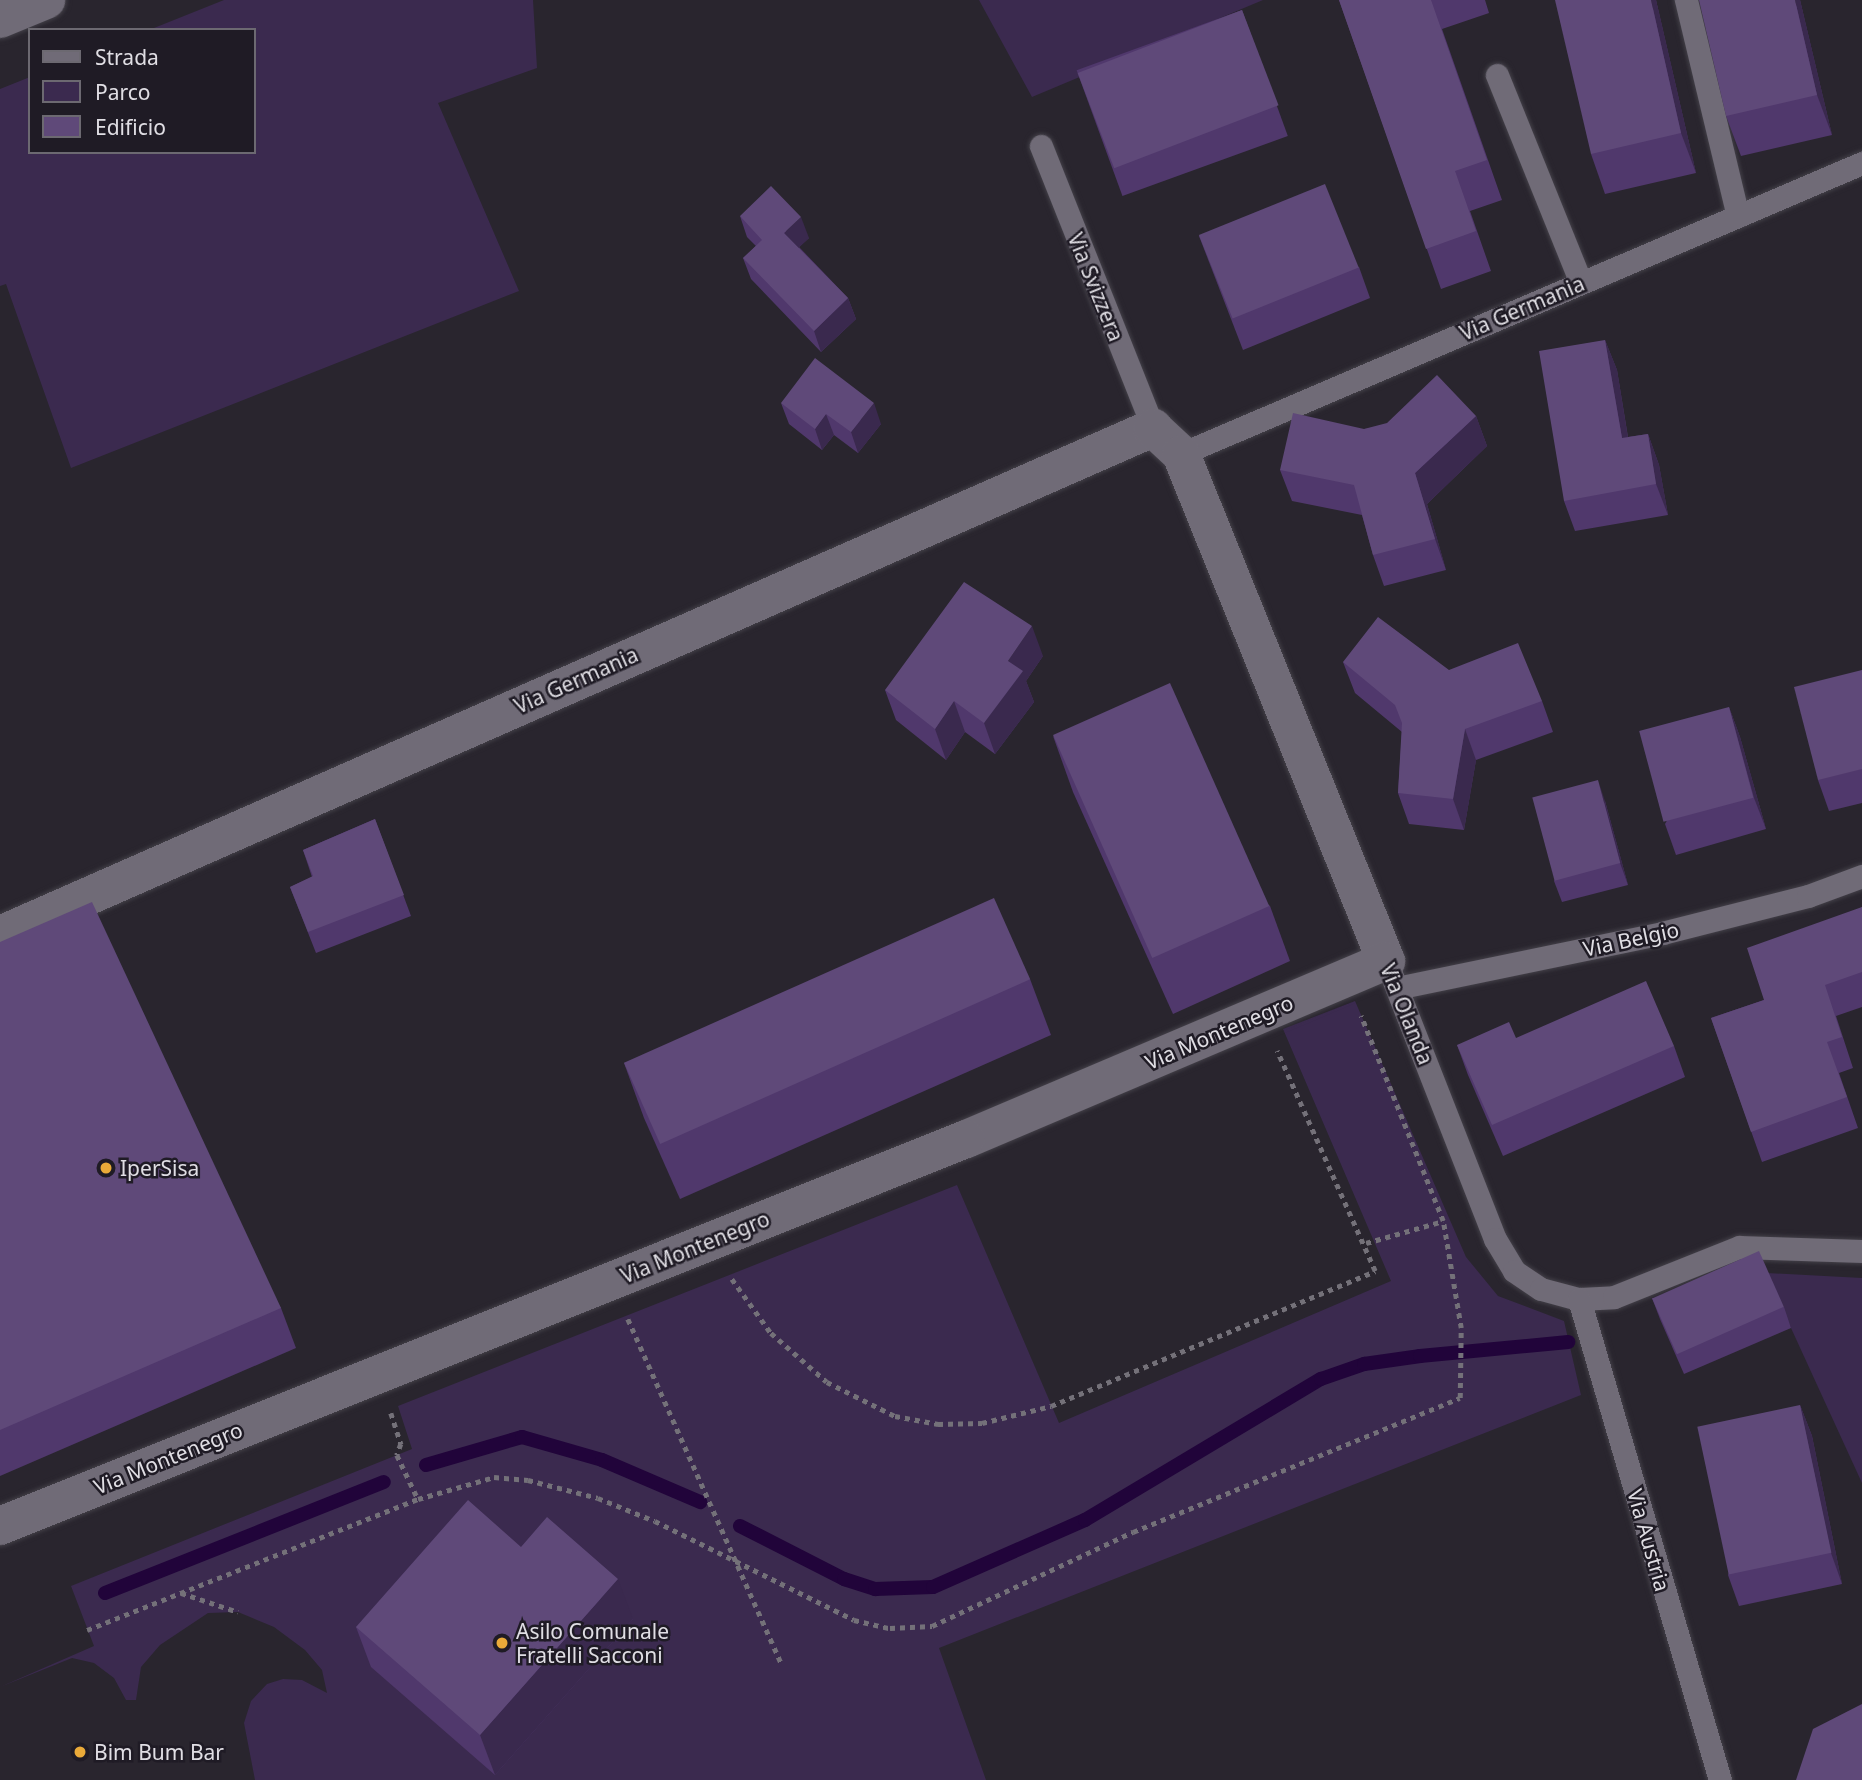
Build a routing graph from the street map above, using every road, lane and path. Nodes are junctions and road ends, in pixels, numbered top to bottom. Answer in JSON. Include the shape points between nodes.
{"nodes":[{"id":1,"x":47,"y":0,"type":"edge"},
{"id":2,"x":1686,"y":0,"type":"edge"},
{"id":3,"x":0,"y":19,"type":"edge"},
{"id":4,"x":1497,"y":75,"type":"dead end"},
{"id":5,"x":1041,"y":146,"type":"dead end"},
{"id":6,"x":1862,"y":163,"type":"edge"},
{"id":7,"x":1738,"y":216,"type":"junction"},
{"id":8,"x":1581,"y":283,"type":"junction"},
{"id":9,"x":1153,"y":428,"type":"junction"},
{"id":10,"x":1181,"y":454,"type":"junction"},
{"id":11,"x":1862,"y":876,"type":"edge"},
{"id":12,"x":0,"y":935,"type":"edge"},
{"id":13,"x":1392,"y":974,"type":"junction"},
{"id":14,"x":1356,"y":1006,"type":"dead end"},
{"id":15,"x":1272,"y":1042,"type":"dead end"},
{"id":16,"x":1443,"y":1221,"type":"junction"},
{"id":17,"x":1366,"y":1243,"type":"junction"},
{"id":18,"x":1862,"y":1251,"type":"edge"},
{"id":19,"x":729,"y":1275,"type":"dead end"},
{"id":20,"x":1579,"y":1299,"type":"junction"},
{"id":21,"x":627,"y":1315,"type":"dead end"},
{"id":22,"x":397,"y":1455,"type":"dead end"},
{"id":23,"x":418,"y":1499,"type":"junction"},
{"id":24,"x":0,"y":1526,"type":"edge"},
{"id":25,"x":738,"y":1565,"type":"junction"},
{"id":26,"x":180,"y":1593,"type":"junction"},
{"id":27,"x":238,"y":1612,"type":"dead end"},
{"id":28,"x":88,"y":1630,"type":"dead end"},
{"id":29,"x":781,"y":1662,"type":"dead end"},
{"id":30,"x":1720,"y":1780,"type":"edge"}],
"edges":[{"from":1,"to":3,"type":"street"},
{"from":2,"to":7,"type":"lane"},
{"from":4,"to":8,"type":"lane"},
{"from":5,"to":9,"type":"lane","name":"Via Svizzera"},
{"from":6,"to":7,"type":"lane","name":"Via Germania"},
{"from":7,"to":8,"type":"lane","name":"Via Germania"},
{"from":8,"to":10,"type":"lane","name":"Via Germania"},
{"from":9,"to":10,"type":"street","name":"Via Olanda"},
{"from":9,"to":12,"type":"street","name":"Via Germania"},
{"from":10,"to":13,"type":"street","name":"Via Olanda"},
{"from":11,"to":13,"type":"lane","name":"Via Belgio","via":[[1808,896],[1662,933]]},
{"from":13,"to":20,"type":"lane","name":"Via Olanda","via":[[1514,1271],[1541,1289]]},
{"from":13,"to":24,"type":"street","name":"Via Montenegro","via":[[966,1139]]},
{"from":14,"to":16,"type":"path"},
{"from":15,"to":17,"type":"path"},
{"from":16,"to":17,"type":"path"},
{"from":16,"to":25,"type":"path","via":[[1461,1328],[1464,1376],[1460,1398],[1133,1532],[932,1626],[890,1629],[854,1620]]},
{"from":17,"to":19,"type":"path","via":[[1374,1271],[1051,1406],[982,1423],[938,1424],[895,1416],[850,1395],[794,1358]]},
{"from":18,"to":20,"type":"lane","name":"Via Olanda","via":[[1740,1247],[1614,1297]]},
{"from":20,"to":30,"type":"lane","name":"Via Austria"},
{"from":21,"to":25,"type":"path"},
{"from":22,"to":23,"type":"path"},
{"from":23,"to":25,"type":"path","via":[[494,1477],[528,1480],[598,1498],[655,1521]]},
{"from":23,"to":26,"type":"path"},
{"from":25,"to":29,"type":"path"},
{"from":26,"to":27,"type":"path"},
{"from":26,"to":28,"type":"path"}]}
